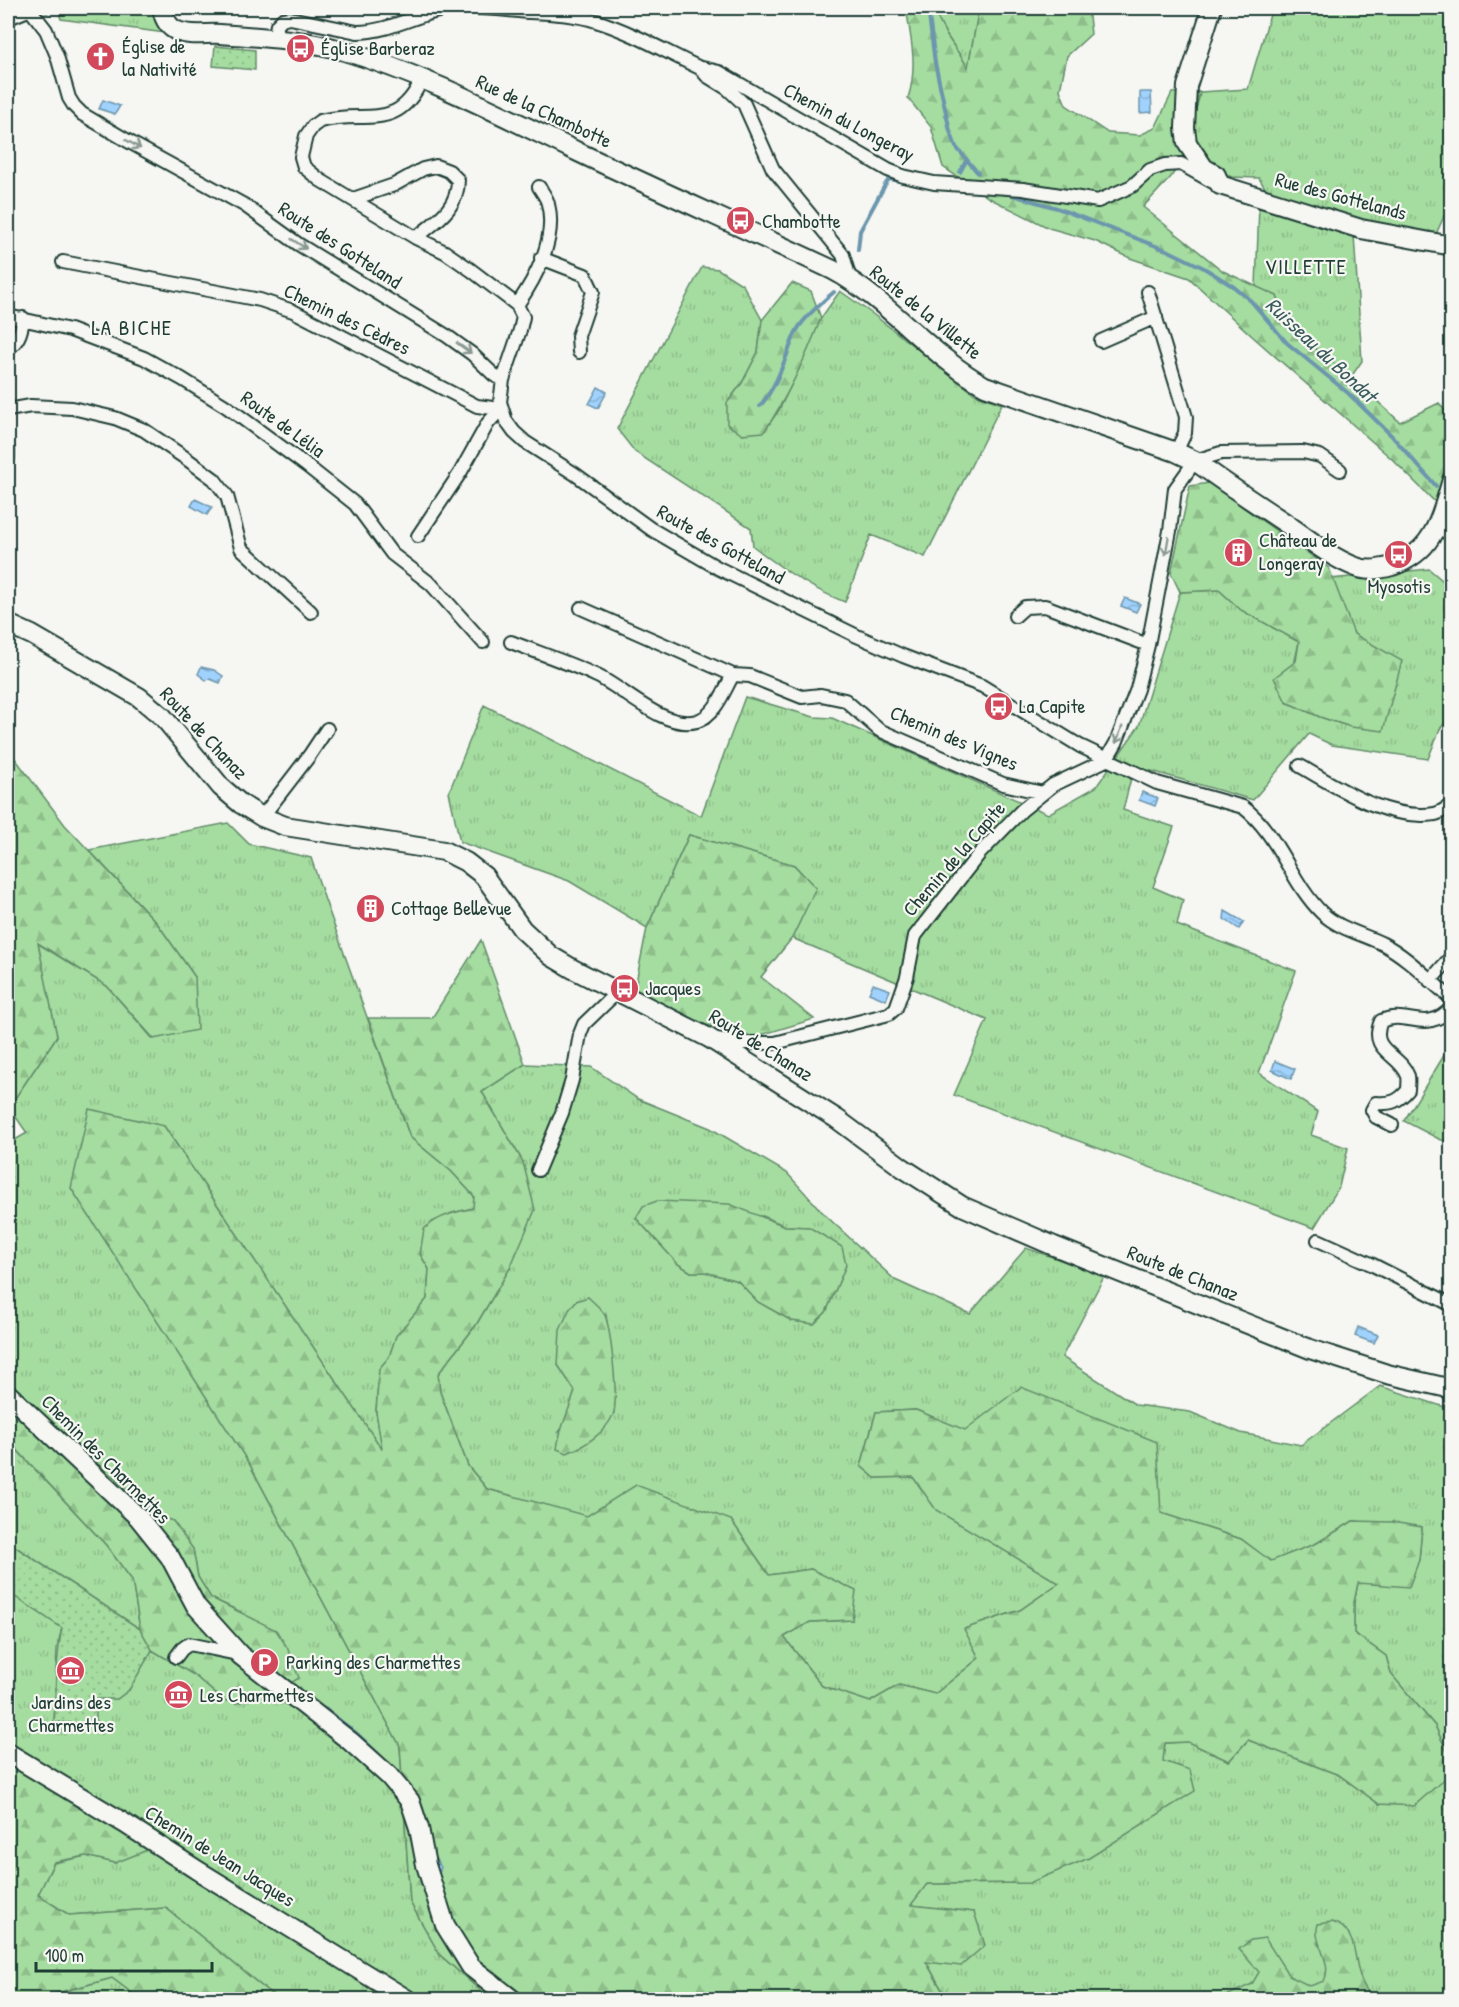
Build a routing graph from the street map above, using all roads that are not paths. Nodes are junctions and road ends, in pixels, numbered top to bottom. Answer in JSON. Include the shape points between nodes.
{"nodes":[{"id":1,"x":27,"y":8,"type":"edge"},
{"id":2,"x":163,"y":8,"type":"edge"},
{"id":3,"x":172,"y":8,"type":"edge"},
{"id":4,"x":1212,"y":8,"type":"edge"},
{"id":5,"x":428,"y":10,"type":"edge"},
{"id":6,"x":8,"y":15,"type":"edge"},
{"id":7,"x":205,"y":33,"type":"junction"},
{"id":8,"x":274,"y":38,"type":"junction"},
{"id":9,"x":700,"y":68,"type":"junction"},
{"id":10,"x":422,"y":80,"type":"junction"},
{"id":11,"x":1220,"y":185,"type":"junction"},
{"id":12,"x":539,"y":187,"type":"dead end"},
{"id":13,"x":353,"y":199,"type":"junction"},
{"id":14,"x":416,"y":238,"type":"junction"},
{"id":15,"x":1452,"y":246,"type":"edge"},
{"id":16,"x":541,"y":258,"type":"junction"},
{"id":17,"x":63,"y":262,"type":"dead end"},
{"id":18,"x":850,"y":279,"type":"junction"},
{"id":19,"x":1148,"y":292,"type":"dead end"},
{"id":20,"x":517,"y":305,"type":"junction"},
{"id":21,"x":8,"y":316,"type":"edge"},
{"id":22,"x":1156,"y":317,"type":"junction"},
{"id":23,"x":23,"y":318,"type":"junction"},
{"id":24,"x":1101,"y":341,"type":"dead end"},
{"id":25,"x":8,"y":348,"type":"edge"},
{"id":26,"x":579,"y":352,"type":"dead end"},
{"id":27,"x":503,"y":380,"type":"junction"},
{"id":28,"x":501,"y":409,"type":"junction"},
{"id":29,"x":8,"y":410,"type":"edge"},
{"id":30,"x":8,"y":450,"type":"edge"},
{"id":31,"x":1176,"y":452,"type":"junction"},
{"id":32,"x":8,"y":458,"type":"edge"},
{"id":33,"x":1195,"y":461,"type":"junction"},
{"id":34,"x":1340,"y":470,"type":"dead end"},
{"id":35,"x":1452,"y":480,"type":"edge"},
{"id":36,"x":1445,"y":532,"type":"edge"},
{"id":37,"x":418,"y":536,"type":"dead end"},
{"id":38,"x":581,"y":608,"type":"dead end"},
{"id":39,"x":311,"y":612,"type":"dead end"},
{"id":40,"x":1015,"y":616,"type":"dead end"},
{"id":41,"x":8,"y":624,"type":"edge"},
{"id":42,"x":483,"y":642,"type":"dead end"},
{"id":43,"x":511,"y":642,"type":"dead end"},
{"id":44,"x":1148,"y":645,"type":"junction"},
{"id":45,"x":733,"y":675,"type":"junction"},
{"id":46,"x":327,"y":729,"type":"dead end"},
{"id":47,"x":1106,"y":760,"type":"junction"},
{"id":48,"x":1300,"y":766,"type":"dead end"},
{"id":49,"x":1043,"y":793,"type":"junction"},
{"id":50,"x":1452,"y":805,"type":"edge"},
{"id":51,"x":262,"y":817,"type":"junction"},
{"id":52,"x":1452,"y":956,"type":"edge"},
{"id":53,"x":1430,"y":981,"type":"junction"},
{"id":54,"x":617,"y":992,"type":"junction"},
{"id":55,"x":1452,"y":999,"type":"edge"},
{"id":56,"x":1452,"y":1007,"type":"edge"},
{"id":57,"x":709,"y":1038,"type":"junction"},
{"id":58,"x":1392,"y":1125,"type":"dead end"},
{"id":59,"x":538,"y":1170,"type":"dead end"},
{"id":60,"x":1318,"y":1240,"type":"dead end"},
{"id":61,"x":1452,"y":1305,"type":"edge"},
{"id":62,"x":1452,"y":1389,"type":"edge"},
{"id":63,"x":8,"y":1394,"type":"edge"},
{"id":64,"x":240,"y":1654,"type":"junction"},
{"id":65,"x":176,"y":1657,"type":"dead end"},
{"id":66,"x":8,"y":1754,"type":"edge"},
{"id":67,"x":408,"y":2000,"type":"edge"},
{"id":68,"x":513,"y":2000,"type":"edge"}],
"edges":[{"from":1,"to":6,"type":"street"},
{"from":1,"to":27,"type":"street","name":"Route des Gotteland","one_way":true,"via":[[46,30],[69,98],[82,114],[244,205],[298,244],[447,336]]},
{"from":2,"to":7,"type":"street","name":"Rue de la Chambotte","via":[[166,21],[175,30]]},
{"from":3,"to":7,"type":"street","name":"Rue de la Chambotte","via":[[181,23]]},
{"from":4,"to":11,"type":"street","via":[[1187,86],[1185,128],[1187,143],[1204,168],[1216,175]]},
{"from":5,"to":8,"type":"street","name":"Route de la Villette","via":[[368,32],[283,19]]},
{"from":5,"to":9,"type":"street","name":"Route de la Villette","via":[[503,10],[594,20]]},
{"from":7,"to":8,"type":"street","name":"Rue de la Chambotte"},
{"from":8,"to":10,"type":"street","name":"Rue de la Chambotte","via":[[338,49]]},
{"from":9,"to":11,"type":"street","name":"Chemin du Longeray","via":[[719,72],[888,170],[934,183],[1023,189],[1098,201],[1132,186],[1150,170],[1181,164]]},
{"from":9,"to":18,"type":"street","name":"Route de la Villette","via":[[744,104],[773,170],[843,255]]},
{"from":10,"to":13,"type":"street","via":[[412,98],[396,112],[320,121],[306,136],[301,157],[304,167]]},
{"from":10,"to":18,"type":"street","name":"Rue de la Chambotte"},
{"from":11,"to":15,"type":"street","name":"Rue des Gottelands","via":[[1361,229]]},
{"from":12,"to":16,"type":"street","via":[[548,202],[550,218],[547,246]]},
{"from":13,"to":14,"type":"street"},
{"from":13,"to":14,"type":"street","via":[[394,185],[423,169],[436,166],[449,171],[458,180],[452,205]]},
{"from":14,"to":20,"type":"street","via":[[445,252]]},
{"from":16,"to":20,"type":"street"},
{"from":16,"to":26,"type":"street","via":[[585,275],[593,292],[578,336]]},
{"from":17,"to":28,"type":"street","name":"Chemin des Cèdres","via":[[294,311],[477,406]]},
{"from":18,"to":31,"type":"street","name":"Route de la Villette","via":[[965,375],[985,386]]},
{"from":19,"to":22,"type":"street"},
{"from":20,"to":27,"type":"street","via":[[523,317]]},
{"from":21,"to":23,"type":"street","name":"Route de Lélia"},
{"from":22,"to":24,"type":"street"},
{"from":22,"to":31,"type":"street","via":[[1186,417],[1185,433]]},
{"from":23,"to":25,"type":"street","via":[[21,333]]},
{"from":23,"to":42,"type":"street","name":"Route de Lélia","via":[[70,330],[144,358],[227,407],[355,504],[392,554],[431,584]]},
{"from":27,"to":28,"type":"street"},
{"from":28,"to":37,"type":"street","via":[[488,423]]},
{"from":28,"to":47,"type":"street","name":"Route des Gotteland","via":[[514,432],[525,442],[679,547],[848,631],[982,686]]},
{"from":29,"to":39,"type":"street","via":[[31,406],[72,408],[115,418],[144,430],[214,478],[227,496],[241,548]]},
{"from":30,"to":32,"type":"street"},
{"from":31,"to":33,"type":"street","name":"Route de la Villette"},
{"from":33,"to":34,"type":"street","via":[[1221,453],[1303,452],[1320,456]]},
{"from":33,"to":36,"type":"street","name":"Route de la Villette","via":[[1329,553],[1358,568],[1379,570],[1400,563]]},
{"from":33,"to":44,"type":"street","one_way":true,"via":[[1175,489]]},
{"from":35,"to":36,"type":"street","name":"Route de la Villette"},
{"from":38,"to":45,"type":"street","name":"Chemin des Vignes"},
{"from":40,"to":44,"type":"street","via":[[1025,607],[1046,606]]},
{"from":41,"to":51,"type":"street","name":"Route de Chanaz","via":[[139,697],[163,717],[221,787]]},
{"from":43,"to":45,"type":"street","via":[[598,676],[663,716],[680,721],[696,721],[714,710]]},
{"from":44,"to":47,"type":"street","one_way":true,"via":[[1137,689]]},
{"from":45,"to":49,"type":"street","name":"Chemin des Vignes","via":[[750,676],[802,697],[822,695],[845,700],[879,730],[1003,784]]},
{"from":46,"to":51,"type":"street"},
{"from":47,"to":49,"type":"street","name":"Chemin de la Capite"},
{"from":47,"to":53,"type":"street","name":"Route des Gotteland","via":[[1156,783],[1243,807],[1254,815],[1294,879],[1325,915],[1390,949]]},
{"from":48,"to":50,"type":"street","via":[[1383,808],[1437,814]]},
{"from":49,"to":57,"type":"street","name":"Chemin de la Capite","via":[[979,855],[915,936],[907,977],[896,1008],[889,1014],[775,1043]]},
{"from":51,"to":54,"type":"street","name":"Route de Chanaz","via":[[285,826],[444,851],[455,856],[484,876],[537,945]]},
{"from":52,"to":53,"type":"street"},
{"from":53,"to":55,"type":"street","name":"Route des Gotteland"},
{"from":54,"to":57,"type":"street","name":"Route de Chanaz"},
{"from":54,"to":59,"type":"street","via":[[584,1024],[562,1113]]},
{"from":56,"to":58,"type":"street","via":[[1443,1017],[1431,1021],[1392,1016],[1382,1021],[1377,1030],[1385,1050],[1401,1064],[1408,1077],[1408,1090],[1400,1100],[1376,1104],[1372,1110],[1376,1117]]},
{"from":57,"to":62,"type":"street","name":"Route de Chanaz","via":[[837,1119],[962,1206],[1332,1357]]},
{"from":60,"to":61,"type":"street"},
{"from":63,"to":64,"type":"street","name":"Chemin des Charmettes","via":[[138,1517],[170,1557],[196,1606]]},
{"from":64,"to":65,"type":"street","via":[[189,1644]]},
{"from":64,"to":68,"type":"street","name":"Chemin des Charmettes","via":[[350,1741],[410,1801],[445,1925],[471,1967]]},
{"from":66,"to":67,"type":"street","name":"Chemin de Jean Jacques"}]}
